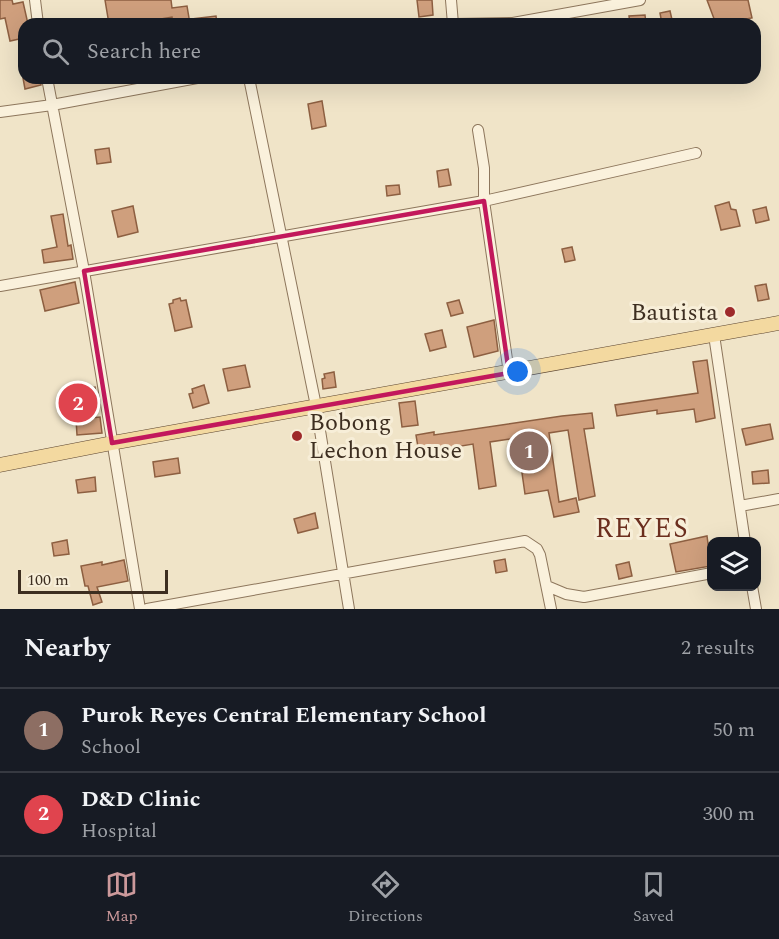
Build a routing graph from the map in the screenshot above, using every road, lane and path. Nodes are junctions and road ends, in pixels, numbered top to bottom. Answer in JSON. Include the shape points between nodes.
{"nodes":[{"id":1,"x":34,"y":0,"type":"edge"},
{"id":2,"x":451,"y":0,"type":"edge"},
{"id":3,"x":640,"y":0,"type":"edge"},
{"id":4,"x":38,"y":18,"type":"edge"},
{"id":5,"x":453,"y":18,"type":"edge"},
{"id":6,"x":541,"y":18,"type":"edge"},
{"id":7,"x":48,"y":84,"type":"edge"},
{"id":8,"x":165,"y":84,"type":"edge"},
{"id":9,"x":250,"y":84,"type":"edge"},
{"id":10,"x":52,"y":105,"type":"junction"},
{"id":11,"x":0,"y":112,"type":"edge"},
{"id":12,"x":478,"y":130,"type":"dead end"},
{"id":13,"x":696,"y":153,"type":"dead end"},
{"id":14,"x":484,"y":201,"type":"junction"},
{"id":15,"x":282,"y":237,"type":"junction"},
{"id":16,"x":84,"y":272,"type":"junction"},
{"id":17,"x":0,"y":286,"type":"edge"},
{"id":18,"x":779,"y":323,"type":"edge"},
{"id":19,"x":714,"y":335,"type":"junction"},
{"id":20,"x":509,"y":373,"type":"junction"},
{"id":21,"x":316,"y":406,"type":"junction"},
{"id":22,"x":112,"y":443,"type":"junction"},
{"id":23,"x":0,"y":465,"type":"edge"},
{"id":24,"x":779,"y":499,"type":"edge"},
{"id":25,"x":740,"y":507,"type":"junction"},
{"id":26,"x":744,"y":537,"type":"edge"},
{"id":27,"x":343,"y":574,"type":"junction"},
{"id":28,"x":707,"y":574,"type":"edge"},
{"id":29,"x":547,"y":586,"type":"junction"},
{"id":30,"x":753,"y":591,"type":"edge"},
{"id":31,"x":140,"y":609,"type":"edge"},
{"id":32,"x":147,"y":609,"type":"edge"},
{"id":33,"x":349,"y":609,"type":"edge"},
{"id":34,"x":551,"y":609,"type":"edge"},
{"id":35,"x":756,"y":609,"type":"edge"}],
"edges":[{"from":1,"to":4,"type":"street"},
{"from":2,"to":5,"type":"street"},
{"from":3,"to":6,"type":"street"},
{"from":7,"to":10,"type":"street"},
{"from":8,"to":10,"type":"street"},
{"from":9,"to":15,"type":"street"},
{"from":10,"to":11,"type":"street"},
{"from":10,"to":16,"type":"street"},
{"from":12,"to":14,"type":"street"},
{"from":13,"to":14,"type":"street"},
{"from":14,"to":15,"type":"street"},
{"from":14,"to":20,"type":"street"},
{"from":15,"to":16,"type":"street"},
{"from":15,"to":21,"type":"street"},
{"from":16,"to":17,"type":"street"},
{"from":16,"to":22,"type":"street"},
{"from":18,"to":19,"type":"main road"},
{"from":19,"to":20,"type":"main road"},
{"from":19,"to":25,"type":"street"},
{"from":20,"to":21,"type":"main road"},
{"from":21,"to":22,"type":"main road"},
{"from":21,"to":27,"type":"street"},
{"from":22,"to":23,"type":"main road"},
{"from":22,"to":31,"type":"street"},
{"from":24,"to":25,"type":"street"},
{"from":25,"to":26,"type":"street"},
{"from":27,"to":29,"type":"street","via":[[525,542],[537,549]]},
{"from":27,"to":32,"type":"street"},
{"from":27,"to":33,"type":"street"},
{"from":28,"to":29,"type":"street","via":[[584,597]]},
{"from":29,"to":34,"type":"street"},
{"from":30,"to":35,"type":"street"}]}
